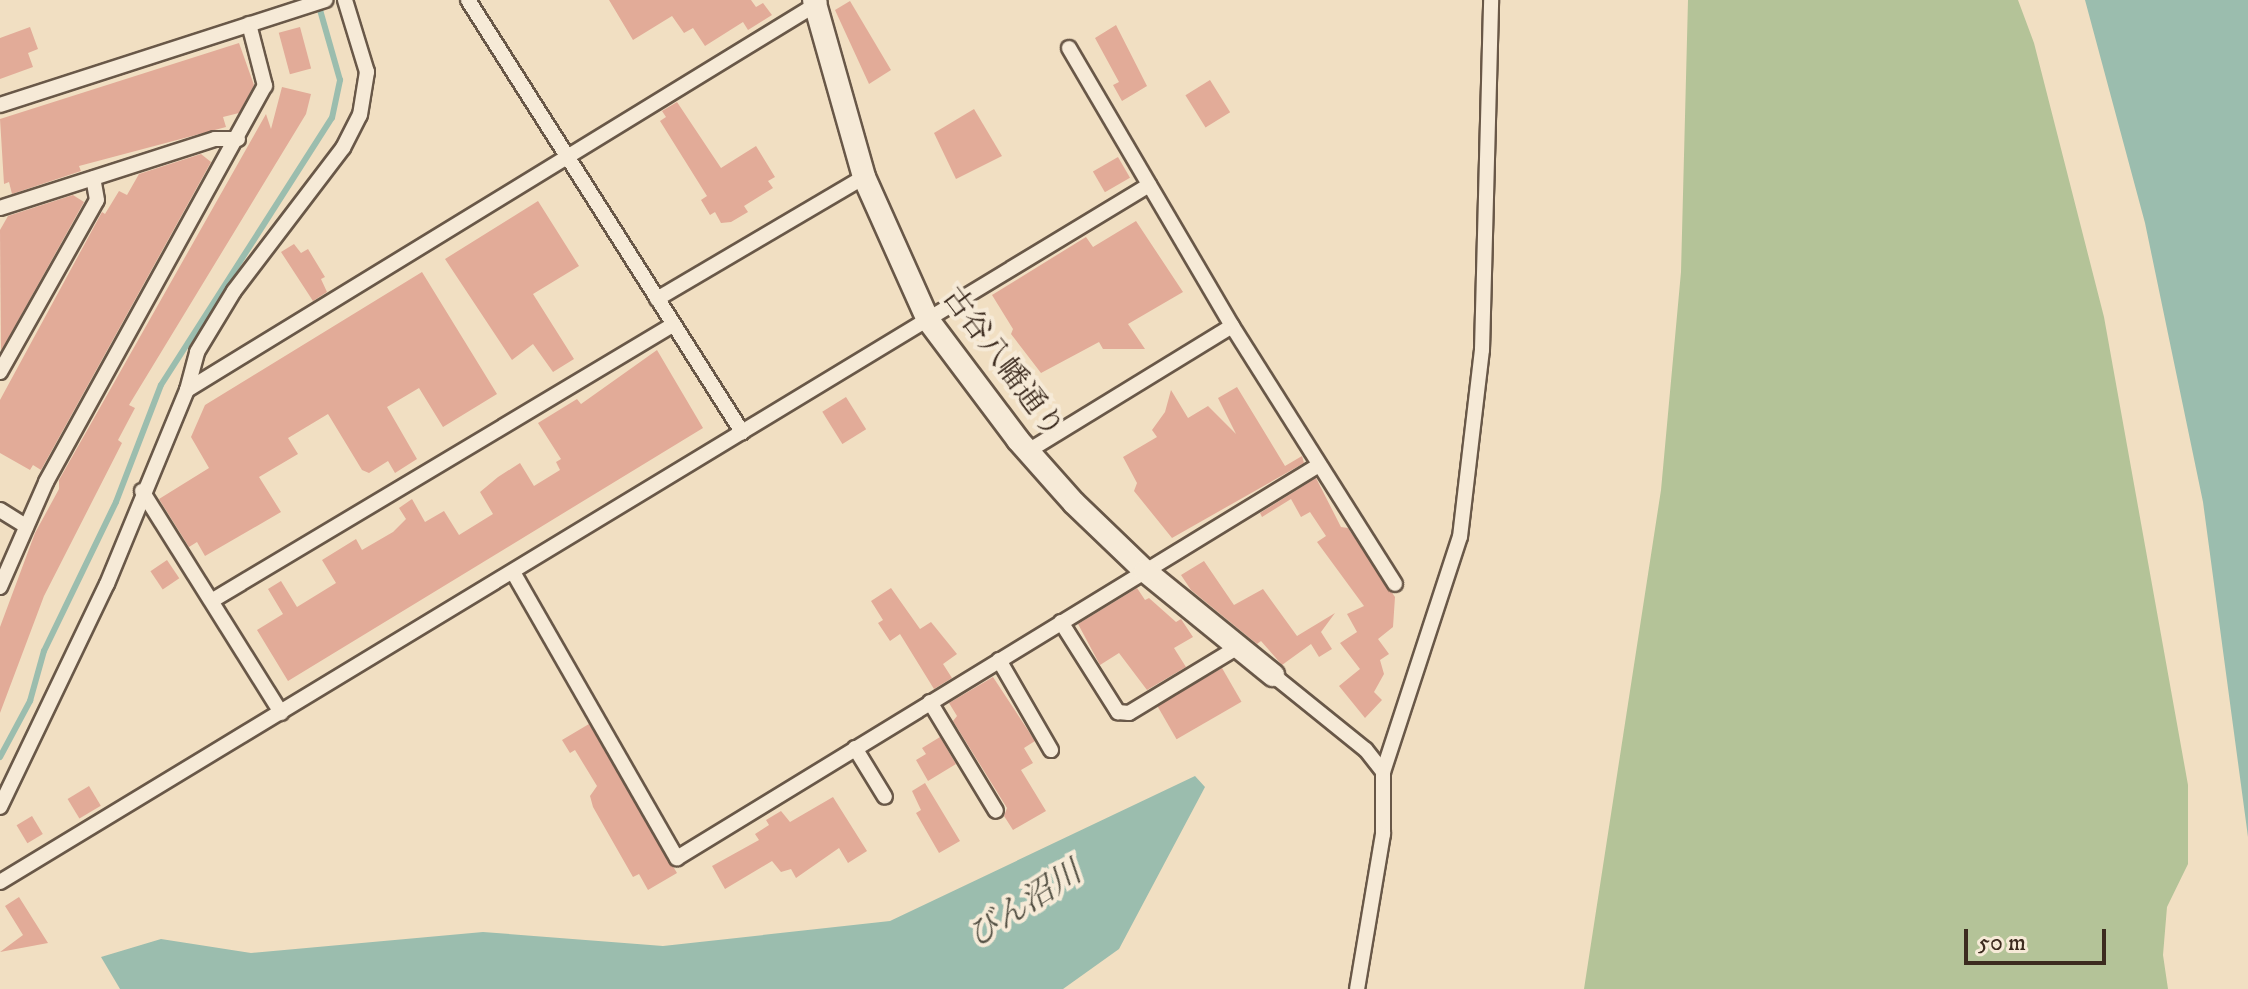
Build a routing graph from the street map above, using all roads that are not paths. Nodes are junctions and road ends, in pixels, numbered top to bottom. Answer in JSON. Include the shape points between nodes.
{"nodes":[{"id":1,"x":326,"y":0,"type":"edge"},
{"id":2,"x":345,"y":0,"type":"edge"},
{"id":3,"x":468,"y":0,"type":"edge"},
{"id":4,"x":1491,"y":0,"type":"edge"},
{"id":5,"x":818,"y":2,"type":"edge"},
{"id":6,"x":249,"y":24,"type":"junction"},
{"id":7,"x":1069,"y":48,"type":"dead end"},
{"id":8,"x":0,"y":105,"type":"edge"},
{"id":9,"x":238,"y":139,"type":"junction"},
{"id":10,"x":566,"y":158,"type":"junction"},
{"id":11,"x":864,"y":177,"type":"junction"},
{"id":12,"x":93,"y":178,"type":"junction"},
{"id":13,"x":1149,"y":185,"type":"junction"},
{"id":14,"x":0,"y":208,"type":"edge"},
{"id":15,"x":657,"y":299,"type":"junction"},
{"id":16,"x":928,"y":320,"type":"junction"},
{"id":17,"x":671,"y":326,"type":"junction"},
{"id":18,"x":1232,"y":326,"type":"junction"},
{"id":19,"x":0,"y":372,"type":"edge"},
{"id":20,"x":187,"y":390,"type":"junction"},
{"id":21,"x":742,"y":432,"type":"junction"},
{"id":22,"x":1028,"y":451,"type":"junction"},
{"id":23,"x":1319,"y":465,"type":"junction"},
{"id":24,"x":142,"y":491,"type":"junction"},
{"id":25,"x":0,"y":510,"type":"edge"},
{"id":26,"x":26,"y":526,"type":"junction"},
{"id":27,"x":1145,"y":571,"type":"junction"},
{"id":28,"x":513,"y":572,"type":"junction"},
{"id":29,"x":1395,"y":584,"type":"dead end"},
{"id":30,"x":0,"y":587,"type":"edge"},
{"id":31,"x":213,"y":600,"type":"junction"},
{"id":32,"x":1061,"y":622,"type":"junction"},
{"id":33,"x":1238,"y":647,"type":"junction"},
{"id":34,"x":999,"y":660,"type":"junction"},
{"id":35,"x":1273,"y":675,"type":"joint"},
{"id":36,"x":930,"y":702,"type":"junction"},
{"id":37,"x":281,"y":713,"type":"junction"},
{"id":38,"x":855,"y":748,"type":"junction"},
{"id":39,"x":1051,"y":750,"type":"dead end"},
{"id":40,"x":1383,"y":772,"type":"junction"},
{"id":41,"x":885,"y":797,"type":"dead end"},
{"id":42,"x":0,"y":807,"type":"edge"},
{"id":43,"x":996,"y":811,"type":"dead end"},
{"id":44,"x":0,"y":882,"type":"edge"},
{"id":45,"x":1357,"y":989,"type":"edge"}],
"edges":[{"from":1,"to":6,"type":"street"},
{"from":2,"to":20,"type":"street","via":[[367,72],[360,115],[343,148],[234,291],[197,352]]},
{"from":3,"to":10,"type":"street"},
{"from":4,"to":40,"type":"street","via":[[1485,306],[1460,537]]},
{"from":5,"to":10,"type":"street"},
{"from":5,"to":11,"type":"street","name":"古谷八幡通り"},
{"from":6,"to":8,"type":"street"},
{"from":6,"to":9,"type":"street","via":[[265,86]]},
{"from":7,"to":13,"type":"street"},
{"from":9,"to":12,"type":"street","via":[[215,139]]},
{"from":9,"to":26,"type":"street"},
{"from":10,"to":15,"type":"street"},
{"from":10,"to":20,"type":"street"},
{"from":11,"to":15,"type":"street"},
{"from":11,"to":16,"type":"street","name":"古谷八幡通り"},
{"from":12,"to":14,"type":"street"},
{"from":12,"to":19,"type":"street","via":[[97,200]]},
{"from":13,"to":16,"type":"street"},
{"from":13,"to":18,"type":"street"},
{"from":15,"to":17,"type":"street"},
{"from":16,"to":21,"type":"street"},
{"from":16,"to":22,"type":"street","name":"古谷八幡通り"},
{"from":17,"to":21,"type":"street"},
{"from":17,"to":31,"type":"street"},
{"from":18,"to":22,"type":"street"},
{"from":18,"to":23,"type":"street"},
{"from":20,"to":24,"type":"street"},
{"from":21,"to":28,"type":"street"},
{"from":22,"to":27,"type":"street","name":"古谷八幡通り"},
{"from":23,"to":27,"type":"street"},
{"from":23,"to":29,"type":"street"},
{"from":24,"to":31,"type":"street"},
{"from":24,"to":42,"type":"street","via":[[107,584]]},
{"from":25,"to":26,"type":"street"},
{"from":26,"to":30,"type":"street"},
{"from":27,"to":32,"type":"street"},
{"from":27,"to":33,"type":"street","name":"古谷八幡通り"},
{"from":28,"to":37,"type":"street"},
{"from":28,"to":38,"type":"street","via":[[677,858]]},
{"from":31,"to":37,"type":"street"},
{"from":32,"to":33,"type":"street","via":[[1118,712],[1129,713]]},
{"from":32,"to":34,"type":"street"},
{"from":33,"to":35,"type":"street","name":"古谷八幡通り"},
{"from":34,"to":36,"type":"street"},
{"from":34,"to":39,"type":"street"},
{"from":35,"to":40,"type":"street","via":[[1366,750]]},
{"from":36,"to":38,"type":"street"},
{"from":36,"to":43,"type":"street"},
{"from":37,"to":44,"type":"street"},
{"from":38,"to":41,"type":"street"},
{"from":40,"to":45,"type":"street","via":[[1383,834]]}]}
